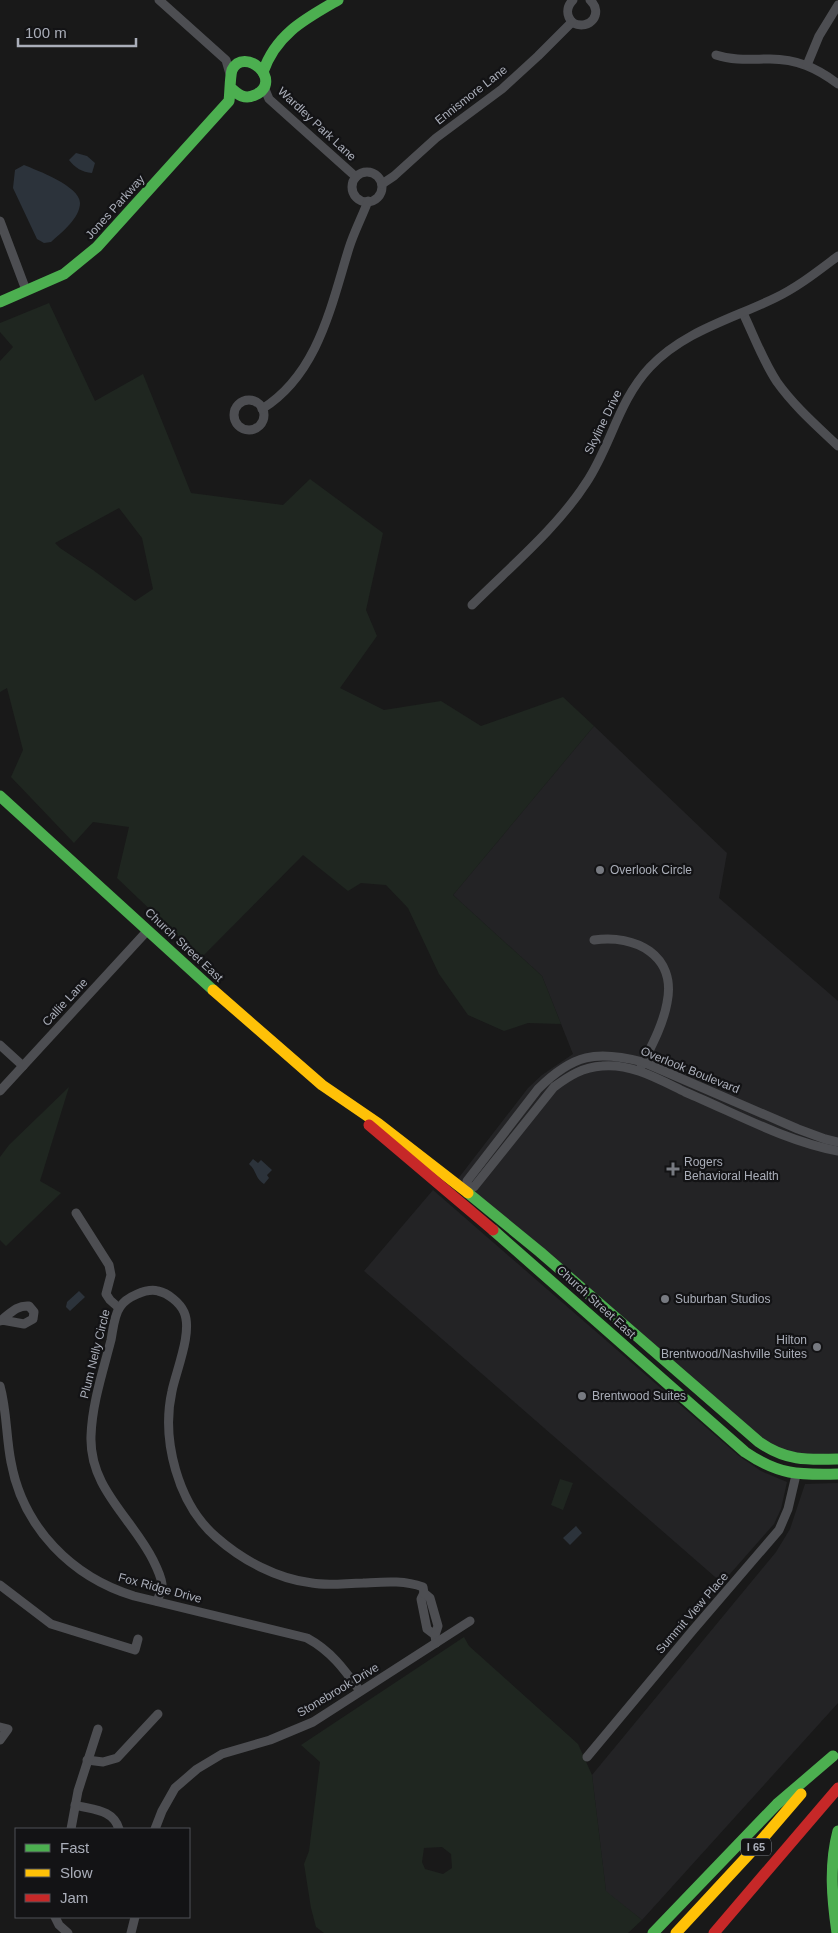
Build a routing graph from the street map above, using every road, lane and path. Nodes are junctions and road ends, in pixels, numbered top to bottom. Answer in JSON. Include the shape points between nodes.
{"nodes":[{"id":1,"x":158,"y":0,"type":"edge"},
{"id":2,"x":338,"y":0,"type":"edge"},
{"id":3,"x":573,"y":0,"type":"edge"},
{"id":4,"x":590,"y":0,"type":"edge"},
{"id":5,"x":838,"y":5,"type":"edge"},
{"id":6,"x":572,"y":22,"type":"junction"},
{"id":7,"x":716,"y":55,"type":"dead end"},
{"id":8,"x":266,"y":58,"type":"junction"},
{"id":9,"x":226,"y":60,"type":"junction"},
{"id":10,"x":254,"y":63,"type":"junction"},
{"id":11,"x":240,"y":64,"type":"junction"},
{"id":12,"x":808,"y":65,"type":"junction"},
{"id":13,"x":263,"y":72,"type":"junction"},
{"id":14,"x":230,"y":74,"type":"junction"},
{"id":15,"x":838,"y":84,"type":"edge"},
{"id":16,"x":231,"y":88,"type":"junction"},
{"id":17,"x":260,"y":92,"type":"junction"},
{"id":18,"x":242,"y":97,"type":"junction"},
{"id":19,"x":228,"y":100,"type":"junction"},
{"id":20,"x":356,"y":176,"type":"junction"},
{"id":21,"x":382,"y":184,"type":"junction"},
{"id":22,"x":368,"y":201,"type":"junction"},
{"id":23,"x":0,"y":221,"type":"edge"},
{"id":24,"x":838,"y":256,"type":"edge"},
{"id":25,"x":26,"y":290,"type":"junction"},
{"id":26,"x":0,"y":302,"type":"edge"},
{"id":27,"x":743,"y":313,"type":"junction"},
{"id":28,"x":262,"y":409,"type":"dead end"},
{"id":29,"x":838,"y":446,"type":"edge"},
{"id":30,"x":472,"y":605,"type":"dead end"},
{"id":31,"x":0,"y":796,"type":"edge"},
{"id":32,"x":148,"y":930,"type":"junction"},
{"id":33,"x":594,"y":940,"type":"dead end"},
{"id":34,"x":0,"y":1045,"type":"edge"},
{"id":35,"x":643,"y":1062,"type":"junction"},
{"id":36,"x":23,"y":1066,"type":"junction"},
{"id":37,"x":639,"y":1072,"type":"junction"},
{"id":38,"x":0,"y":1091,"type":"edge"},
{"id":39,"x":354,"y":1108,"type":"junction"},
{"id":40,"x":838,"y":1142,"type":"edge"},
{"id":41,"x":838,"y":1151,"type":"edge"},
{"id":42,"x":467,"y":1188,"type":"junction"},
{"id":43,"x":76,"y":1213,"type":"dead end"},
{"id":44,"x":119,"y":1308,"type":"junction"},
{"id":45,"x":0,"y":1386,"type":"edge"},
{"id":46,"x":4,"y":1429,"type":"edge"},
{"id":47,"x":838,"y":1459,"type":"edge"},
{"id":48,"x":838,"y":1474,"type":"edge"},
{"id":49,"x":796,"y":1475,"type":"junction"},
{"id":50,"x":0,"y":1585,"type":"edge"},
{"id":51,"x":157,"y":1601,"type":"junction"},
{"id":52,"x":470,"y":1621,"type":"dead end"},
{"id":53,"x":138,"y":1639,"type":"dead end"},
{"id":54,"x":436,"y":1639,"type":"junction"},
{"id":55,"x":360,"y":1691,"type":"junction"},
{"id":56,"x":158,"y":1714,"type":"dead end"},
{"id":57,"x":0,"y":1727,"type":"edge"},
{"id":58,"x":98,"y":1729,"type":"dead end"},
{"id":59,"x":0,"y":1740,"type":"edge"},
{"id":60,"x":835,"y":1754,"type":"edge"},
{"id":61,"x":587,"y":1757,"type":"dead end"},
{"id":62,"x":87,"y":1760,"type":"junction"},
{"id":63,"x":838,"y":1788,"type":"edge"},
{"id":64,"x":75,"y":1805,"type":"junction"},
{"id":65,"x":71,"y":1828,"type":"edge"},
{"id":66,"x":119,"y":1828,"type":"edge"},
{"id":67,"x":155,"y":1828,"type":"edge"},
{"id":68,"x":838,"y":1831,"type":"edge"},
{"id":69,"x":56,"y":1918,"type":"edge"},
{"id":70,"x":134,"y":1918,"type":"edge"},
{"id":71,"x":68,"y":1933,"type":"edge"},
{"id":72,"x":131,"y":1933,"type":"edge"},
{"id":73,"x":653,"y":1933,"type":"edge"},
{"id":74,"x":676,"y":1933,"type":"edge"},
{"id":75,"x":714,"y":1933,"type":"edge"},
{"id":76,"x":837,"y":1933,"type":"edge"}],
"edges":[{"from":1,"to":9,"type":"street"},
{"from":2,"to":8,"type":"main road","via":[[299,23]]},
{"from":3,"to":6,"type":"street","via":[[567,10]]},
{"from":4,"to":6,"type":"street","via":[[596,10],[592,22],[578,26]]},
{"from":5,"to":12,"type":"street","via":[[819,36]]},
{"from":6,"to":21,"type":"street","name":"Ennismore Lane","via":[[502,88]]},
{"from":7,"to":12,"type":"street","via":[[733,59],[786,60]]},
{"from":8,"to":10,"type":"main road"},
{"from":8,"to":13,"type":"main road"},
{"from":9,"to":11,"type":"street"},
{"from":9,"to":14,"type":"street"},
{"from":10,"to":11,"type":"main road"},
{"from":10,"to":13,"type":"main road"},
{"from":11,"to":14,"type":"main road"},
{"from":12,"to":15,"type":"street"},
{"from":13,"to":17,"type":"main road","via":[[265,78]]},
{"from":14,"to":16,"type":"main road"},
{"from":16,"to":18,"type":"main road"},
{"from":16,"to":19,"type":"main road","name":"Jones Parkway"},
{"from":17,"to":18,"type":"main road"},
{"from":17,"to":20,"type":"street","name":"Wardley Park Lane"},
{"from":18,"to":19,"type":"main road"},
{"from":19,"to":25,"type":"main road","name":"Jones Parkway","via":[[97,247],[64,274]]},
{"from":20,"to":21,"type":"street","via":[[371,172]]},
{"from":20,"to":22,"type":"street","via":[[352,184],[354,193],[361,200]]},
{"from":21,"to":22,"type":"street","via":[[378,196]]},
{"from":22,"to":28,"type":"street","via":[[316,347],[294,381],[277,400]]},
{"from":23,"to":25,"type":"street"},
{"from":24,"to":27,"type":"street","name":"Skyline Drive","via":[[790,291]]},
{"from":25,"to":26,"type":"main road","name":"Jones Parkway"},
{"from":27,"to":29,"type":"street","via":[[777,382]]},
{"from":27,"to":30,"type":"street","name":"Skyline Drive","via":[[693,334],[649,368],[623,406],[601,456],[576,498]]},
{"from":31,"to":32,"type":"main road","name":"Church Street East"},
{"from":32,"to":36,"type":"street","name":"Callie Lane"},
{"from":32,"to":39,"type":"main road","name":"Church Street East","via":[[246,1020]]},
{"from":33,"to":35,"type":"street","via":[[620,938],[644,946],[660,963],[666,977],[667,1004]]},
{"from":34,"to":36,"type":"street"},
{"from":35,"to":37,"type":"street"},
{"from":35,"to":40,"type":"street","name":"Overlook Boulevard","via":[[798,1129]]},
{"from":35,"to":42,"type":"street","name":"Overlook Boulevard","via":[[618,1056],[596,1056],[568,1064],[550,1076],[530,1097],[467,1181]]},
{"from":36,"to":38,"type":"street","name":"Callie Lane"},
{"from":37,"to":41,"type":"street","name":"Overlook Boulevard","via":[[780,1133]]},
{"from":37,"to":42,"type":"street","name":"Overlook Boulevard","via":[[603,1066],[585,1068],[568,1076],[538,1105],[474,1187]]},
{"from":39,"to":42,"type":"main road","name":"Church Street East"},
{"from":39,"to":49,"type":"main road","name":"Church Street East","via":[[375,1131],[500,1236],[745,1452],[766,1467]]},
{"from":42,"to":47,"type":"main road","name":"Church Street East","via":[[769,1450],[797,1460]]},
{"from":43,"to":44,"type":"street","via":[[109,1265],[111,1275],[106,1294]]},
{"from":44,"to":51,"type":"street","name":"Plum Nelly Circle","via":[[97,1395],[91,1446],[101,1483],[144,1544],[157,1569],[162,1588]]},
{"from":44,"to":54,"type":"street","name":"Plum Nelly Circle","via":[[140,1294],[157,1290],[173,1299],[185,1313],[186,1330],[168,1412],[170,1440],[183,1490],[199,1518],[215,1536],[246,1560],[312,1584],[409,1582],[422,1587],[421,1599],[428,1629]]},
{"from":45,"to":46,"type":"street","name":"Fox Ridge Drive"},
{"from":46,"to":51,"type":"street","name":"Fox Ridge Drive","via":[[18,1490],[50,1542],[92,1578],[119,1591]]},
{"from":48,"to":49,"type":"main road","name":"Church Street East"},
{"from":49,"to":61,"type":"street","name":"Summit View Place","via":[[788,1509],[778,1530]]},
{"from":50,"to":53,"type":"street","via":[[55,1626],[134,1650]]},
{"from":51,"to":55,"type":"street","name":"Fox Ridge Drive","via":[[307,1638],[340,1663]]},
{"from":52,"to":54,"type":"street","name":"Stonebrook Drive"},
{"from":54,"to":55,"type":"street","name":"Stonebrook Drive"},
{"from":55,"to":67,"type":"street","name":"Stonebrook Drive","via":[[313,1722],[270,1740],[222,1754],[197,1769],[175,1788]]},
{"from":56,"to":62,"type":"street","via":[[117,1758],[103,1762]]},
{"from":57,"to":59,"type":"street","via":[[8,1729]]},
{"from":58,"to":62,"type":"street"},
{"from":60,"to":73,"type":"main road","via":[[778,1804]]},
{"from":60,"to":74,"type":"main road","number":"I 65","via":[[752,1852]]},
{"from":62,"to":64,"type":"street"},
{"from":63,"to":75,"type":"main road","number":"I 65"},
{"from":64,"to":65,"type":"street"},
{"from":64,"to":66,"type":"street","via":[[111,1815]]},
{"from":68,"to":76,"type":"main road","via":[[831,1891]]},
{"from":69,"to":71,"type":"street"},
{"from":70,"to":72,"type":"street"}]}
